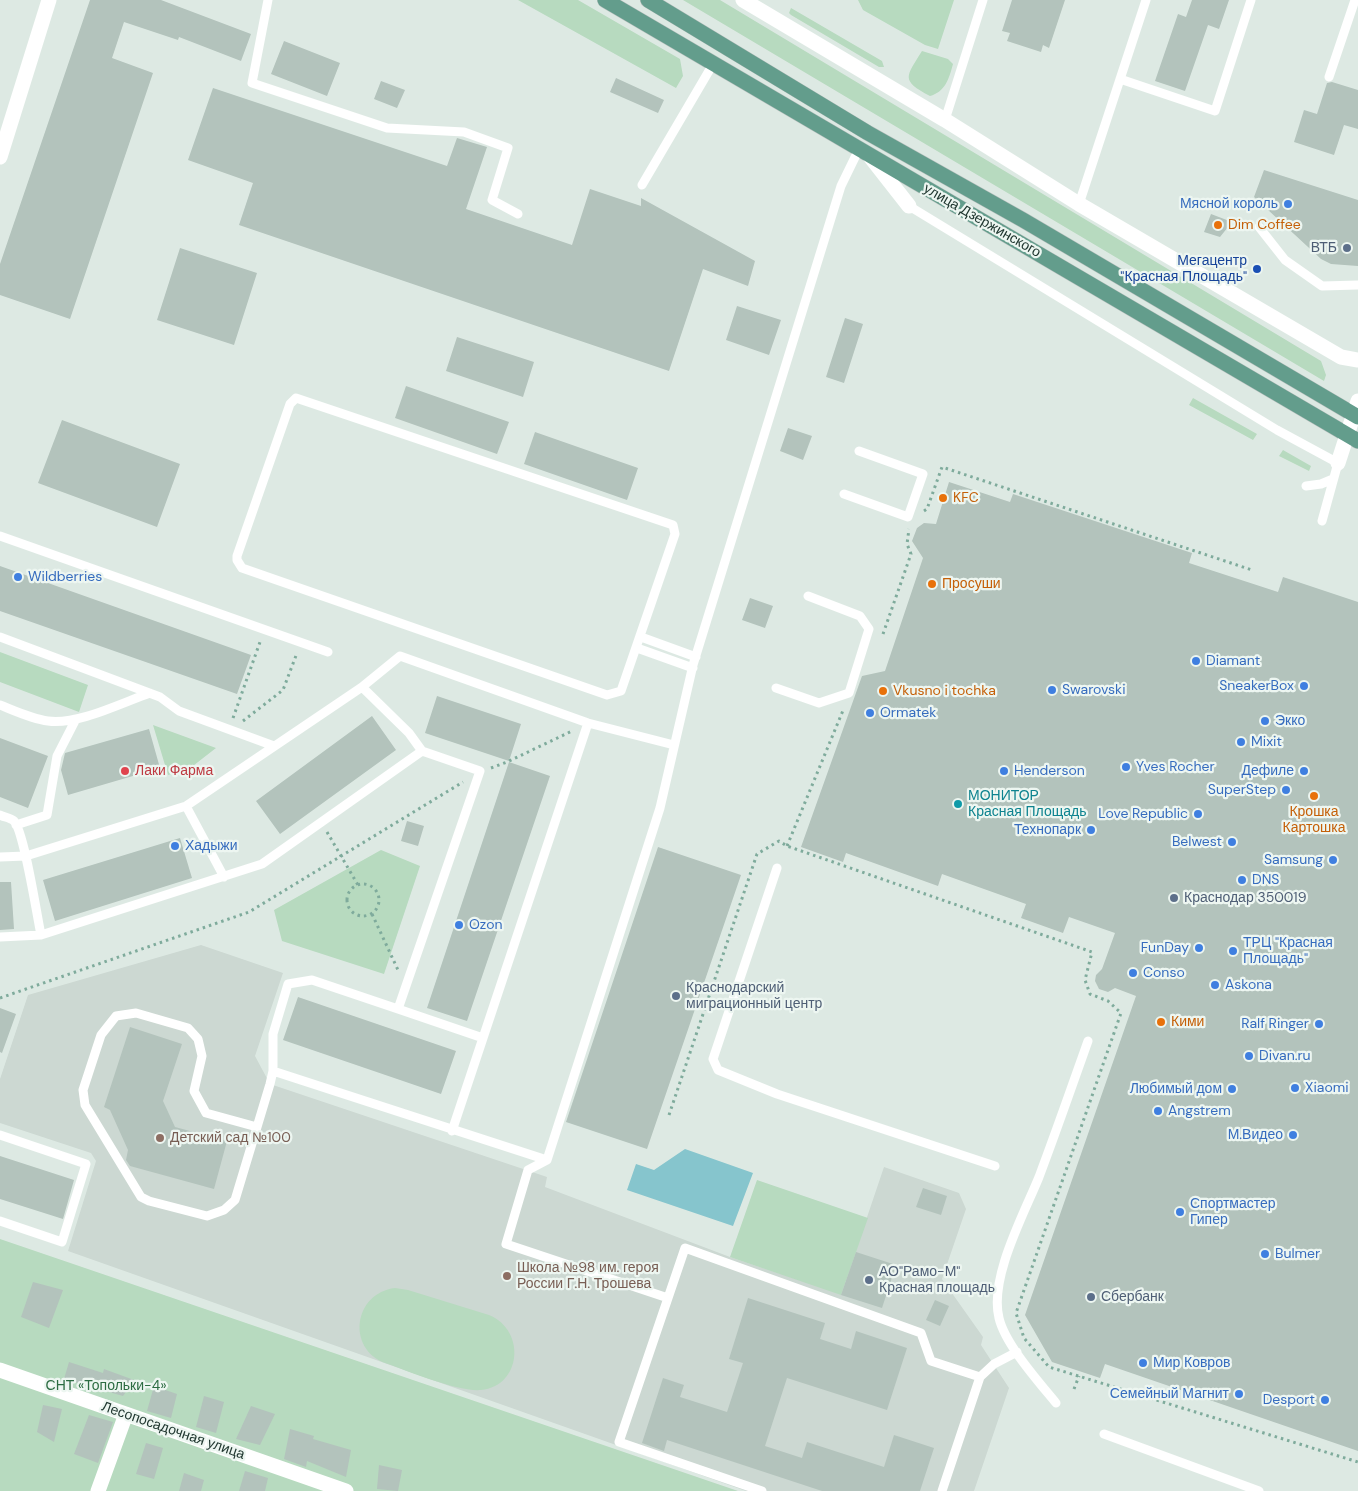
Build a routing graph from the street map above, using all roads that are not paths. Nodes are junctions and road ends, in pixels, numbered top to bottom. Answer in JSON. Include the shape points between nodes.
{"nodes":[{"id":1,"x":48,"y":0,"type":"edge"},
{"id":2,"x":268,"y":0,"type":"edge"},
{"id":3,"x":605,"y":0,"type":"edge"},
{"id":4,"x":648,"y":0,"type":"edge"},
{"id":5,"x":743,"y":0,"type":"edge"},
{"id":6,"x":983,"y":0,"type":"edge"},
{"id":7,"x":1146,"y":0,"type":"edge"},
{"id":8,"x":1251,"y":0,"type":"edge"},
{"id":9,"x":1355,"y":0,"type":"edge"},
{"id":10,"x":713,"y":64,"type":"junction"},
{"id":11,"x":1329,"y":77,"type":"dead end"},
{"id":12,"x":1120,"y":79,"type":"junction"},
{"id":13,"x":944,"y":120,"type":"junction"},
{"id":14,"x":864,"y":152,"type":"junction"},
{"id":15,"x":0,"y":156,"type":"edge"},
{"id":16,"x":642,"y":185,"type":"dead end"},
{"id":17,"x":1079,"y":204,"type":"junction"},
{"id":18,"x":909,"y":206,"type":"joint"},
{"id":19,"x":518,"y":214,"type":"dead end"},
{"id":20,"x":1259,"y":227,"type":"dead end"},
{"id":21,"x":1358,"y":285,"type":"edge"},
{"id":22,"x":1358,"y":360,"type":"edge"},
{"id":23,"x":1356,"y":411,"type":"edge"},
{"id":24,"x":1352,"y":438,"type":"edge"},
{"id":25,"x":859,"y":451,"type":"dead end"},
{"id":26,"x":1338,"y":463,"type":"junction"},
{"id":27,"x":1333,"y":479,"type":"junction"},
{"id":28,"x":1306,"y":486,"type":"dead end"},
{"id":29,"x":844,"y":494,"type":"dead end"},
{"id":30,"x":1322,"y":521,"type":"dead end"},
{"id":31,"x":0,"y":536,"type":"edge"},
{"id":32,"x":808,"y":596,"type":"dead end"},
{"id":33,"x":0,"y":637,"type":"edge"},
{"id":34,"x":641,"y":637,"type":"junction"},
{"id":35,"x":637,"y":648,"type":"junction"},
{"id":36,"x":328,"y":652,"type":"dead end"},
{"id":37,"x":696,"y":657,"type":"junction"},
{"id":38,"x":693,"y":668,"type":"junction"},
{"id":39,"x":362,"y":687,"type":"junction"},
{"id":40,"x":776,"y":688,"type":"dead end"},
{"id":41,"x":150,"y":693,"type":"junction"},
{"id":42,"x":0,"y":705,"type":"edge"},
{"id":43,"x":76,"y":719,"type":"junction"},
{"id":44,"x":588,"y":723,"type":"junction"},
{"id":45,"x":674,"y":745,"type":"junction"},
{"id":46,"x":274,"y":746,"type":"junction"},
{"id":47,"x":422,"y":752,"type":"junction"},
{"id":48,"x":186,"y":806,"type":"junction"},
{"id":49,"x":0,"y":815,"type":"edge"},
{"id":50,"x":16,"y":825,"type":"junction"},
{"id":51,"x":26,"y":856,"type":"junction"},
{"id":52,"x":0,"y":857,"type":"edge"},
{"id":53,"x":777,"y":868,"type":"dead end"},
{"id":54,"x":224,"y":877,"type":"junction"},
{"id":55,"x":41,"y":934,"type":"junction"},
{"id":56,"x":0,"y":937,"type":"edge"},
{"id":57,"x":398,"y":1009,"type":"junction"},
{"id":58,"x":483,"y":1038,"type":"junction"},
{"id":59,"x":1088,"y":1040,"type":"dead end"},
{"id":60,"x":273,"y":1071,"type":"junction"},
{"id":61,"x":257,"y":1127,"type":"junction"},
{"id":62,"x":452,"y":1131,"type":"junction"},
{"id":63,"x":0,"y":1135,"type":"edge"},
{"id":64,"x":547,"y":1160,"type":"junction"},
{"id":65,"x":995,"y":1166,"type":"dead end"},
{"id":66,"x":0,"y":1221,"type":"edge"},
{"id":67,"x":668,"y":1298,"type":"junction"},
{"id":68,"x":1017,"y":1352,"type":"junction"},
{"id":69,"x":0,"y":1370,"type":"edge"},
{"id":70,"x":980,"y":1377,"type":"junction"},
{"id":71,"x":1056,"y":1403,"type":"dead end"},
{"id":72,"x":126,"y":1414,"type":"junction"},
{"id":73,"x":1104,"y":1434,"type":"dead end"},
{"id":74,"x":98,"y":1491,"type":"edge"},
{"id":75,"x":346,"y":1491,"type":"edge"},
{"id":76,"x":762,"y":1491,"type":"edge"},
{"id":77,"x":942,"y":1491,"type":"edge"},
{"id":78,"x":1259,"y":1491,"type":"edge"}],
"edges":[{"from":1,"to":15,"type":"street"},
{"from":2,"to":19,"type":"lane","via":[[252,83],[386,128],[464,132],[508,148],[492,200]]},
{"from":3,"to":10,"type":"main road","name":"улица Дзержинского"},
{"from":4,"to":23,"type":"main road","name":"улица Дзержинского","via":[[868,132]]},
{"from":5,"to":13,"type":"street"},
{"from":6,"to":13,"type":"lane"},
{"from":7,"to":12,"type":"lane"},
{"from":8,"to":12,"type":"lane","via":[[1215,111]]},
{"from":9,"to":11,"type":"lane"},
{"from":10,"to":14,"type":"main road","name":"улица Дзержинского"},
{"from":10,"to":16,"type":"lane"},
{"from":12,"to":17,"type":"lane"},
{"from":13,"to":17,"type":"street"},
{"from":14,"to":18,"type":"street"},
{"from":14,"to":24,"type":"main road","name":"улица Дзержинского"},
{"from":14,"to":37,"type":"lane","via":[[841,186]]},
{"from":17,"to":22,"type":"street","via":[[1341,357]]},
{"from":18,"to":26,"type":"lane","via":[[1277,430]]},
{"from":20,"to":21,"type":"lane","via":[[1285,260],[1322,286]]},
{"from":23,"to":24,"type":"street"},
{"from":24,"to":26,"type":"street"},
{"from":25,"to":29,"type":"lane","via":[[923,474],[908,517]]},
{"from":26,"to":27,"type":"lane"},
{"from":27,"to":28,"type":"lane"},
{"from":27,"to":30,"type":"lane"},
{"from":31,"to":36,"type":"lane"},
{"from":32,"to":40,"type":"lane","via":[[860,616],[869,629],[849,693],[819,703]]},
{"from":33,"to":41,"type":"lane"},
{"from":34,"to":35,"type":"lane"},
{"from":34,"to":35,"type":"lane","via":[[675,534],[673,525],[323,406],[300,399],[292,400],[237,556],[242,568],[606,695],[621,692]]},
{"from":34,"to":37,"type":"lane"},
{"from":35,"to":38,"type":"lane"},
{"from":37,"to":38,"type":"lane"},
{"from":38,"to":45,"type":"lane"},
{"from":39,"to":44,"type":"lane","via":[[400,656]]},
{"from":39,"to":46,"type":"lane"},
{"from":39,"to":47,"type":"lane","via":[[409,732]]},
{"from":41,"to":43,"type":"lane"},
{"from":41,"to":46,"type":"lane","via":[[179,711]]},
{"from":42,"to":43,"type":"lane","via":[[39,720]]},
{"from":43,"to":50,"type":"lane","via":[[57,756],[47,815]]},
{"from":44,"to":45,"type":"lane"},
{"from":44,"to":58,"type":"lane"},
{"from":45,"to":64,"type":"lane","via":[[660,808]]},
{"from":46,"to":48,"type":"lane"},
{"from":47,"to":54,"type":"lane","via":[[262,864]]},
{"from":47,"to":57,"type":"lane","via":[[480,771]]},
{"from":48,"to":51,"type":"lane"},
{"from":48,"to":54,"type":"lane"},
{"from":49,"to":50,"type":"lane"},
{"from":50,"to":51,"type":"lane"},
{"from":51,"to":52,"type":"lane"},
{"from":51,"to":55,"type":"lane"},
{"from":53,"to":65,"type":"lane","via":[[713,1059],[718,1070],[784,1097]]},
{"from":54,"to":55,"type":"lane"},
{"from":55,"to":56,"type":"lane"},
{"from":57,"to":58,"type":"lane"},
{"from":57,"to":60,"type":"lane","via":[[312,980],[288,984],[273,1034]]},
{"from":58,"to":62,"type":"lane"},
{"from":59,"to":68,"type":"lane","via":[[1019,1223],[1000,1283],[996,1306]]},
{"from":60,"to":61,"type":"lane"},
{"from":60,"to":62,"type":"lane"},
{"from":61,"to":61,"type":"lane","via":[[235,1200],[224,1210],[207,1216],[140,1197],[85,1105],[84,1090],[100,1035],[116,1016],[136,1012],[188,1028],[198,1039],[202,1056],[194,1091],[206,1113]]},
{"from":62,"to":64,"type":"lane"},
{"from":63,"to":66,"type":"lane","via":[[86,1164],[62,1242]]},
{"from":64,"to":67,"type":"lane","via":[[528,1170],[506,1244]]},
{"from":67,"to":70,"type":"lane","via":[[685,1248],[921,1333],[931,1361]]},
{"from":67,"to":76,"type":"lane","via":[[619,1442]]},
{"from":68,"to":70,"type":"lane","via":[[994,1364]]},
{"from":68,"to":71,"type":"lane"},
{"from":69,"to":72,"type":"street","name":"Лесопосадочная улица"},
{"from":70,"to":77,"type":"lane"},
{"from":72,"to":74,"type":"street"},
{"from":72,"to":75,"type":"street","name":"Лесопосадочная улица"},
{"from":73,"to":78,"type":"lane"}]}
